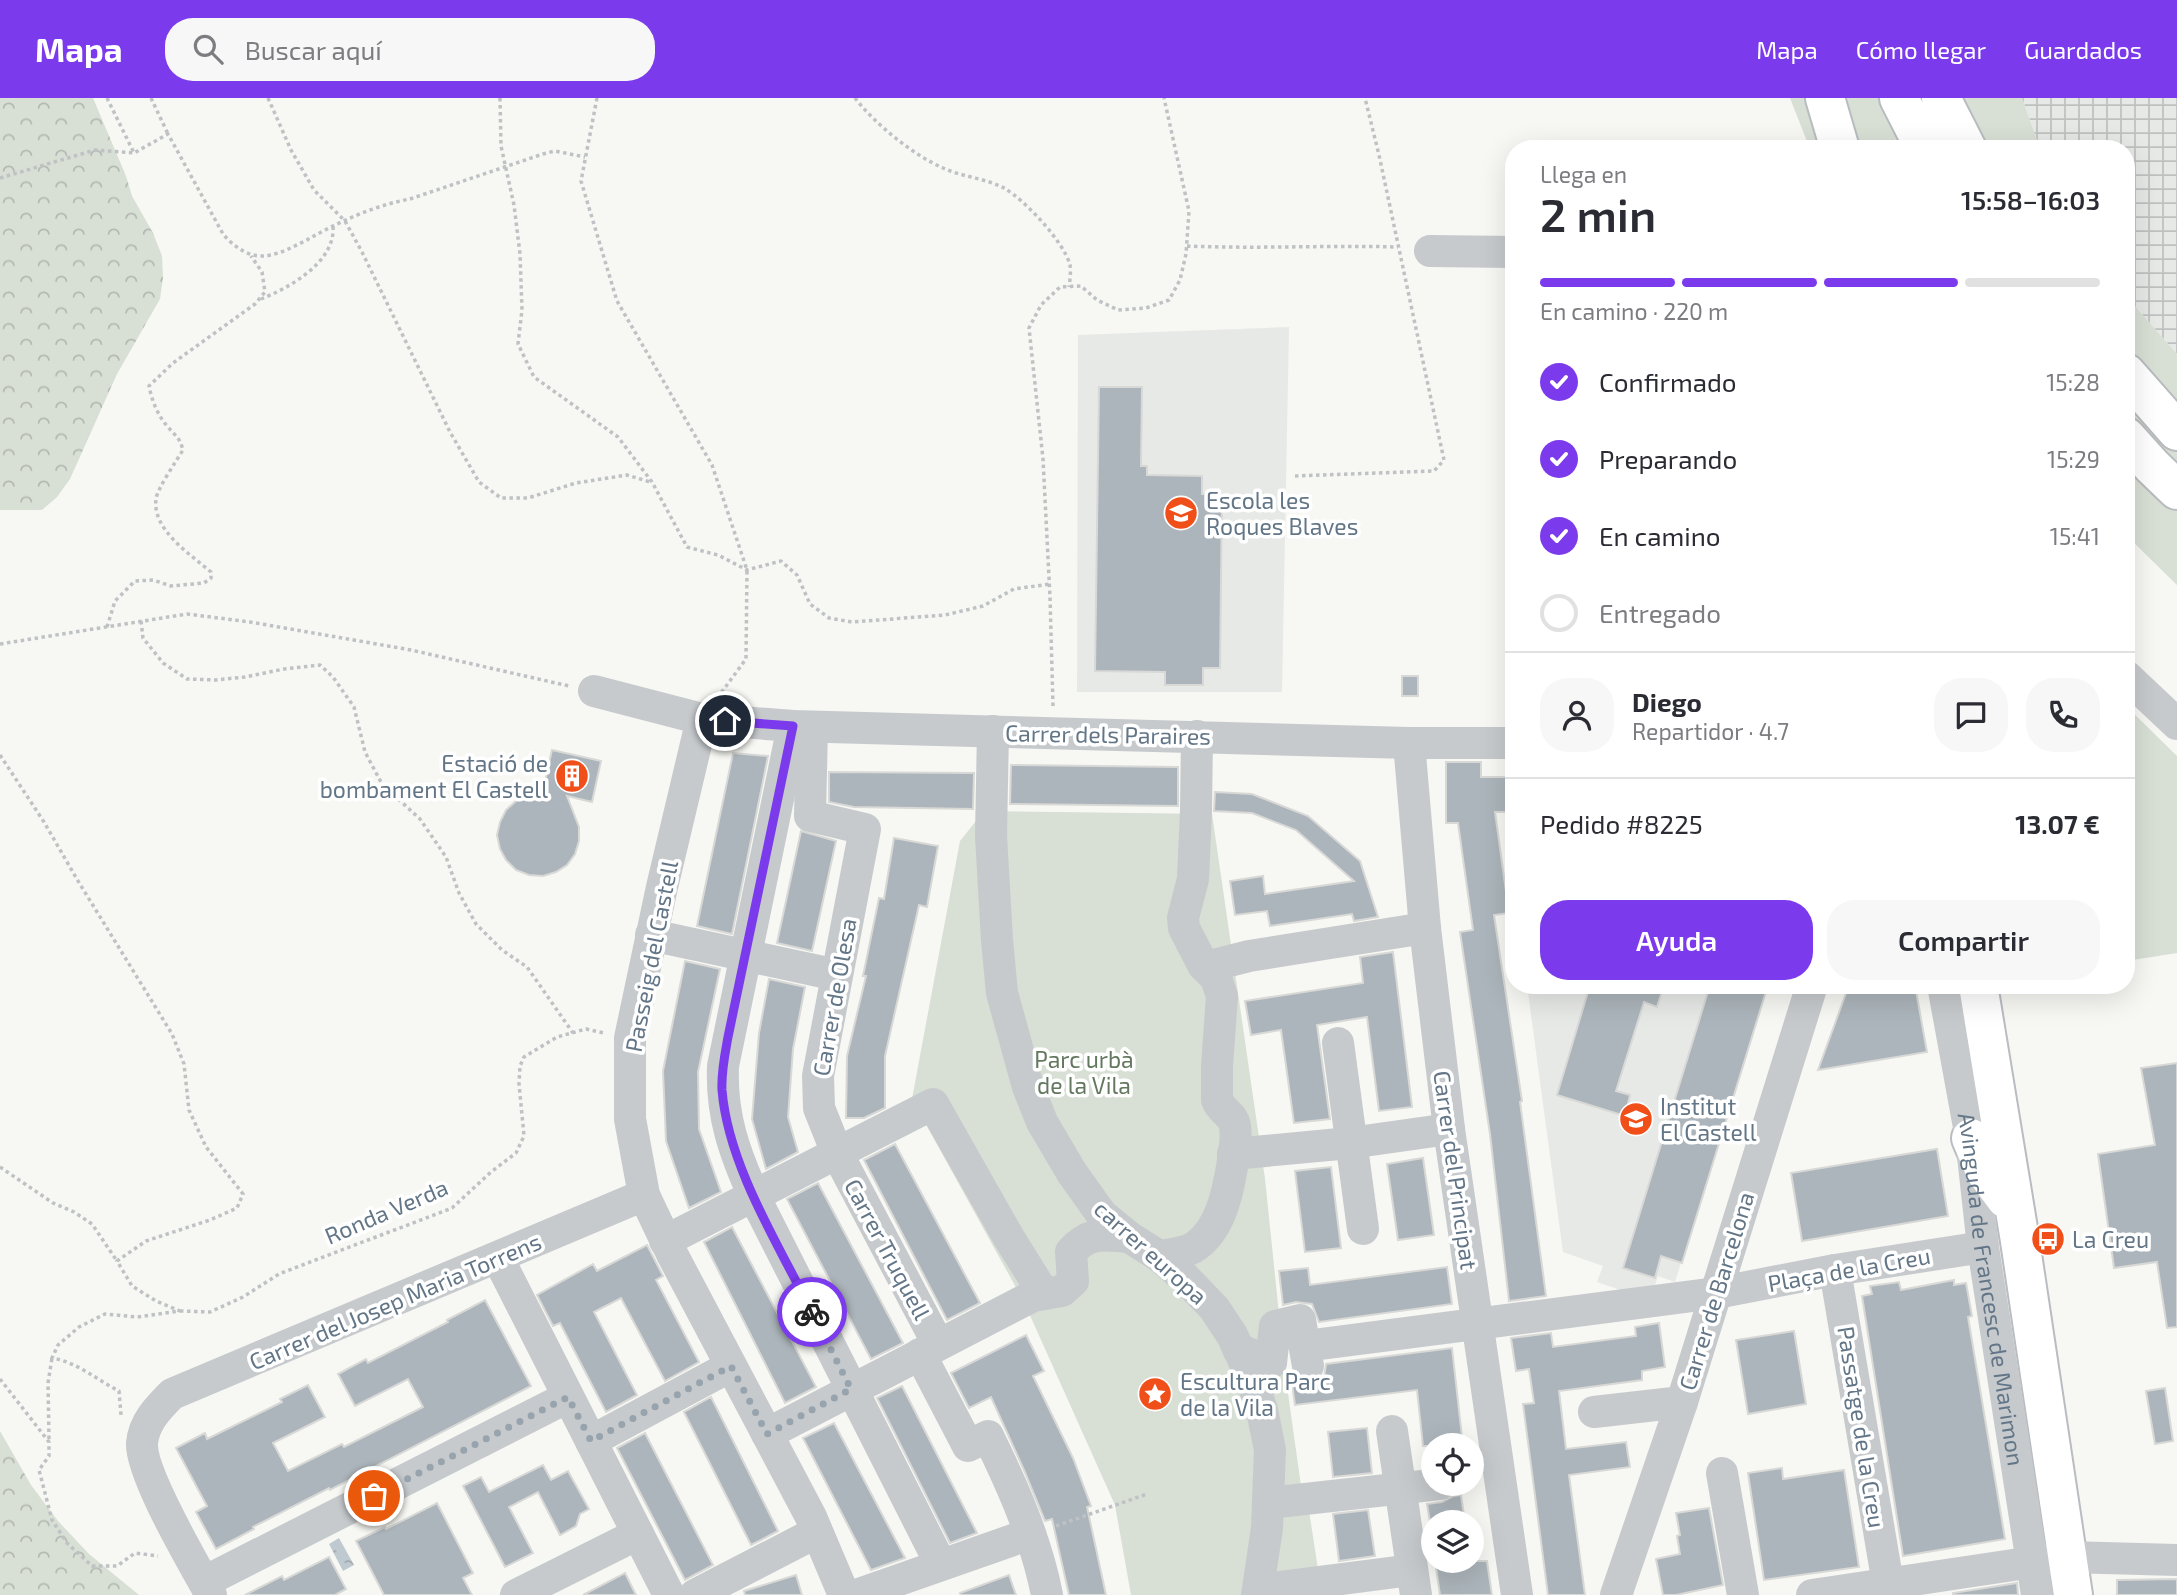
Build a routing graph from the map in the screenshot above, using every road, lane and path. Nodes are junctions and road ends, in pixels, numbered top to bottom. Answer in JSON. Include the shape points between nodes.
{"nodes":[{"id":1,"x":107,"y":98,"type":"edge"},
{"id":2,"x":151,"y":98,"type":"edge"},
{"id":3,"x":268,"y":98,"type":"edge"},
{"id":4,"x":500,"y":98,"type":"edge"},
{"id":5,"x":597,"y":98,"type":"edge"},
{"id":6,"x":855,"y":98,"type":"edge"},
{"id":7,"x":1164,"y":98,"type":"edge"},
{"id":8,"x":1365,"y":98,"type":"edge"},
{"id":9,"x":1825,"y":98,"type":"edge"},
{"id":10,"x":1899,"y":98,"type":"edge"},
{"id":11,"x":1941,"y":98,"type":"edge"},
{"id":12,"x":168,"y":134,"type":"junction"},
{"id":13,"x":1837,"y":140,"type":"edge"},
{"id":14,"x":1920,"y":140,"type":"edge"},
{"id":15,"x":1962,"y":140,"type":"edge"},
{"id":16,"x":134,"y":153,"type":"junction"},
{"id":17,"x":585,"y":158,"type":"junction"},
{"id":18,"x":505,"y":166,"type":"junction"},
{"id":19,"x":0,"y":178,"type":"edge"},
{"id":20,"x":345,"y":221,"type":"junction"},
{"id":21,"x":333,"y":226,"type":"junction"},
{"id":22,"x":1187,"y":246,"type":"junction"},
{"id":23,"x":1398,"y":247,"type":"junction"},
{"id":24,"x":1430,"y":251,"type":"joint"},
{"id":25,"x":1505,"y":251,"type":"edge"},
{"id":26,"x":251,"y":256,"type":"junction"},
{"id":27,"x":1069,"y":287,"type":"junction"},
{"id":28,"x":259,"y":299,"type":"junction"},
{"id":29,"x":2135,"y":383,"type":"edge"},
{"id":30,"x":2177,"y":431,"type":"edge"},
{"id":31,"x":2135,"y":446,"type":"edge"},
{"id":32,"x":1295,"y":476,"type":"dead end"},
{"id":33,"x":652,"y":482,"type":"junction"},
{"id":34,"x":2177,"y":490,"type":"edge"},
{"id":35,"x":747,"y":569,"type":"junction"},
{"id":36,"x":1050,"y":584,"type":"junction"},
{"id":37,"x":141,"y":621,"type":"junction"},
{"id":38,"x":107,"y":627,"type":"junction"},
{"id":39,"x":0,"y":644,"type":"edge"},
{"id":40,"x":2135,"y":684,"type":"edge"},
{"id":41,"x":594,"y":691,"type":"joint"},
{"id":42,"x":702,"y":719,"type":"junction"},
{"id":43,"x":2177,"y":724,"type":"edge"},
{"id":44,"x":803,"y":727,"type":"junction"},
{"id":45,"x":993,"y":732,"type":"junction"},
{"id":46,"x":1054,"y":733,"type":"junction"},
{"id":47,"x":1196,"y":736,"type":"junction"},
{"id":48,"x":1409,"y":743,"type":"junction"},
{"id":49,"x":1505,"y":743,"type":"edge"},
{"id":50,"x":0,"y":755,"type":"edge"},
{"id":51,"x":1425,"y":928,"type":"junction"},
{"id":52,"x":651,"y":935,"type":"junction"},
{"id":53,"x":745,"y":956,"type":"junction"},
{"id":54,"x":1206,"y":967,"type":"junction"},
{"id":55,"x":837,"y":975,"type":"junction"},
{"id":56,"x":1809,"y":994,"type":"edge"},
{"id":57,"x":1945,"y":994,"type":"edge"},
{"id":58,"x":1979,"y":994,"type":"edge"},
{"id":59,"x":573,"y":1033,"type":"junction"},
{"id":60,"x":630,"y":1038,"type":"junction"},
{"id":61,"x":1338,"y":1043,"type":"dead end"},
{"id":62,"x":1449,"y":1129,"type":"junction"},
{"id":63,"x":1971,"y":1138,"type":"junction"},
{"id":64,"x":1350,"y":1143,"type":"junction"},
{"id":65,"x":837,"y":1153,"type":"junction"},
{"id":66,"x":1233,"y":1154,"type":"junction"},
{"id":67,"x":0,"y":1167,"type":"edge"},
{"id":68,"x":644,"y":1195,"type":"junction"},
{"id":69,"x":754,"y":1196,"type":"junction"},
{"id":70,"x":2015,"y":1212,"type":"junction"},
{"id":71,"x":1363,"y":1229,"type":"dead end"},
{"id":72,"x":1129,"y":1237,"type":"junction"},
{"id":73,"x":665,"y":1241,"type":"junction"},
{"id":74,"x":1983,"y":1247,"type":"junction"},
{"id":75,"x":1160,"y":1256,"type":"junction"},
{"id":76,"x":498,"y":1258,"type":"junction"},
{"id":77,"x":117,"y":1262,"type":"junction"},
{"id":78,"x":1835,"y":1270,"type":"junction"},
{"id":79,"x":1053,"y":1293,"type":"junction"},
{"id":80,"x":1716,"y":1293,"type":"junction"},
{"id":81,"x":180,"y":1311,"type":"junction"},
{"id":82,"x":1477,"y":1323,"type":"junction"},
{"id":83,"x":929,"y":1349,"type":"junction"},
{"id":84,"x":1238,"y":1349,"type":"junction"},
{"id":85,"x":52,"y":1358,"type":"junction"},
{"id":86,"x":731,"y":1366,"type":"junction"},
{"id":87,"x":0,"y":1379,"type":"edge"},
{"id":88,"x":851,"y":1389,"type":"junction"},
{"id":89,"x":568,"y":1397,"type":"junction"},
{"id":90,"x":1682,"y":1402,"type":"junction"},
{"id":91,"x":1594,"y":1412,"type":"dead end"},
{"id":92,"x":136,"y":1417,"type":"junction"},
{"id":93,"x":1392,"y":1431,"type":"dead end"},
{"id":94,"x":767,"y":1434,"type":"junction"},
{"id":95,"x":591,"y":1441,"type":"junction"},
{"id":96,"x":49,"y":1442,"type":"junction"},
{"id":97,"x":1722,"y":1473,"type":"dead end"},
{"id":98,"x":1486,"y":1479,"type":"edge"},
{"id":99,"x":1421,"y":1486,"type":"edge"},
{"id":100,"x":1400,"y":1489,"type":"junction"},
{"id":101,"x":1147,"y":1494,"type":"dead end"},
{"id":102,"x":1268,"y":1516,"type":"junction"},
{"id":103,"x":817,"y":1532,"type":"junction"},
{"id":104,"x":638,"y":1534,"type":"junction"},
{"id":105,"x":1030,"y":1534,"type":"junction"},
{"id":106,"x":162,"y":1556,"type":"dead end"},
{"id":107,"x":2049,"y":1560,"type":"junction"},
{"id":108,"x":2177,"y":1560,"type":"edge"},
{"id":109,"x":941,"y":1565,"type":"junction"},
{"id":110,"x":1414,"y":1583,"type":"edge"},
{"id":111,"x":1888,"y":1584,"type":"junction"},
{"id":112,"x":1947,"y":1585,"type":"edge"},
{"id":113,"x":207,"y":1588,"type":"edge"},
{"id":114,"x":1272,"y":1592,"type":"edge"},
{"id":115,"x":516,"y":1595,"type":"edge"},
{"id":116,"x":669,"y":1595,"type":"edge"},
{"id":117,"x":695,"y":1595,"type":"edge"},
{"id":118,"x":844,"y":1595,"type":"edge"},
{"id":119,"x":856,"y":1595,"type":"edge"},
{"id":120,"x":1046,"y":1595,"type":"edge"},
{"id":121,"x":1517,"y":1595,"type":"edge"},
{"id":122,"x":1616,"y":1595,"type":"edge"},
{"id":123,"x":1743,"y":1595,"type":"edge"},
{"id":124,"x":1812,"y":1595,"type":"edge"},
{"id":125,"x":2037,"y":1595,"type":"edge"},
{"id":126,"x":2073,"y":1595,"type":"edge"}],
"edges":[{"from":1,"to":16,"type":"path"},
{"from":2,"to":12,"type":"path"},
{"from":3,"to":20,"type":"path","via":[[314,190]]},
{"from":4,"to":18,"type":"path","via":[[500,146]]},
{"from":5,"to":17,"type":"path"},
{"from":6,"to":27,"type":"path","via":[[923,158],[1017,197],[1063,251],[1069,264]]},
{"from":7,"to":22,"type":"path","via":[[1189,211]]},
{"from":8,"to":23,"type":"path"},
{"from":9,"to":13,"type":"main road"},
{"from":10,"to":14,"type":"main road"},
{"from":11,"to":15,"type":"main road"},
{"from":12,"to":16,"type":"path"},
{"from":12,"to":26,"type":"path","via":[[223,234]]},
{"from":16,"to":19,"type":"path","via":[[95,150]]},
{"from":17,"to":18,"type":"path","via":[[555,151]]},
{"from":17,"to":35,"type":"path","via":[[580,181],[617,301],[712,465]]},
{"from":18,"to":20,"type":"path"},
{"from":18,"to":33,"type":"path","via":[[520,254],[518,344],[534,377],[618,437]]},
{"from":20,"to":21,"type":"path"},
{"from":20,"to":33,"type":"path","via":[[479,482],[501,498],[528,498],[576,483],[627,475]]},
{"from":21,"to":26,"type":"path","via":[[266,257]]},
{"from":21,"to":28,"type":"path","via":[[333,235],[315,267],[289,286]]},
{"from":22,"to":23,"type":"path"},
{"from":22,"to":27,"type":"path","via":[[1180,280],[1169,300],[1146,309],[1118,310],[1081,286]]},
{"from":23,"to":24,"type":"path"},
{"from":23,"to":32,"type":"path","via":[[1444,460],[1434,471]]},
{"from":24,"to":25,"type":"street"},
{"from":26,"to":28,"type":"path","via":[[262,272],[265,292]]},
{"from":27,"to":36,"type":"path","via":[[1060,287],[1041,305],[1030,328]]},
{"from":28,"to":38,"type":"path","via":[[149,386],[151,400],[180,438],[183,450],[156,497],[157,518],[211,572],[211,578],[204,583],[171,586],[135,581],[115,601]]},
{"from":29,"to":30,"type":"main road"},
{"from":31,"to":34,"type":"main road"},
{"from":33,"to":35,"type":"path","via":[[687,547]]},
{"from":35,"to":36,"type":"path","via":[[781,561],[797,575],[810,604],[829,618],[852,622],[945,615],[983,606],[1014,590]]},
{"from":35,"to":42,"type":"path","via":[[746,659]]},
{"from":36,"to":46,"type":"path"},
{"from":37,"to":38,"type":"path"},
{"from":37,"to":41,"type":"path","via":[[187,614],[250,622],[411,649]]},
{"from":37,"to":59,"type":"path","via":[[143,638],[163,663],[187,680],[320,666],[333,677],[354,707],[365,752],[382,784],[420,819],[446,858],[476,924],[527,967]]},
{"from":38,"to":39,"type":"path"},
{"from":40,"to":43,"type":"street"},
{"from":41,"to":42,"type":"street"},
{"from":42,"to":44,"type":"street","name":"Carrer dels Paraires"},
{"from":42,"to":52,"type":"street","name":"Passeig del Castell"},
{"from":44,"to":45,"type":"street","name":"Carrer dels Paraires"},
{"from":44,"to":53,"type":"street"},
{"from":44,"to":55,"type":"street","name":"Carrer de Olesa","via":[[810,816],[865,829]]},
{"from":45,"to":46,"type":"street","name":"Carrer dels Paraires"},
{"from":45,"to":72,"type":"street","name":"carrer europa","via":[[994,900],[1002,993],[1014,1039],[1042,1122],[1102,1215]]},
{"from":46,"to":47,"type":"street","name":"Carrer dels Paraires"},
{"from":47,"to":48,"type":"street","name":"Carrer dels Paraires"},
{"from":47,"to":54,"type":"street","via":[[1193,879],[1183,918]]},
{"from":48,"to":49,"type":"street","name":"Carrer dels Paraires"},
{"from":48,"to":51,"type":"street","name":"Carrer del Principat"},
{"from":50,"to":77,"type":"path","via":[[172,1034],[184,1064],[189,1110],[206,1147],[243,1194],[237,1208],[146,1241]]},
{"from":51,"to":54,"type":"street"},
{"from":51,"to":62,"type":"street","name":"Carrer del Principat"},
{"from":52,"to":53,"type":"street"},
{"from":52,"to":60,"type":"street","name":"Passeig del Castell"},
{"from":53,"to":55,"type":"street"},
{"from":53,"to":69,"type":"street","via":[[722,1088],[733,1145]]},
{"from":54,"to":66,"type":"street","via":[[1222,996],[1217,1100],[1236,1128]]},
{"from":55,"to":65,"type":"street","name":"Carrer de Olesa","via":[[818,1076],[819,1108]]},
{"from":56,"to":80,"type":"street","name":"Carrer de Barcelona"},
{"from":57,"to":63,"type":"street","name":"Avinguda de Francesc de Marimon"},
{"from":58,"to":70,"type":"main road","name":"Avinguda de Francesc de Marimon"},
{"from":59,"to":60,"type":"path","name":"Ronda Verda","via":[[586,1030]]},
{"from":59,"to":81,"type":"path","name":"Ronda Verda","via":[[524,1057],[519,1084],[524,1136],[516,1153],[452,1208],[279,1274],[210,1312]]},
{"from":60,"to":68,"type":"street","name":"Passeig del Castell","via":[[630,1119]]},
{"from":61,"to":64,"type":"street"},
{"from":62,"to":64,"type":"street"},
{"from":62,"to":82,"type":"street","name":"Carrer del Principat"},
{"from":63,"to":70,"type":"main road","via":[[1985,1171]]},
{"from":63,"to":74,"type":"street","name":"Avinguda de Francesc de Marimon"},
{"from":64,"to":66,"type":"street"},
{"from":64,"to":71,"type":"street"},
{"from":65,"to":69,"type":"street"},
{"from":65,"to":79,"type":"street","via":[[933,1104],[1009,1238]]},
{"from":65,"to":83,"type":"street","name":"Carrer Truquell"},
{"from":66,"to":75,"type":"street","via":[[1221,1212],[1208,1235],[1194,1248]]},
{"from":67,"to":77,"type":"path","via":[[92,1224]]},
{"from":68,"to":73,"type":"street","name":"Passeig del Castell"},
{"from":68,"to":76,"type":"street","name":"Carrer del Josep Maria Torrens"},
{"from":69,"to":73,"type":"street"},
{"from":69,"to":88,"type":"street"},
{"from":70,"to":107,"type":"main road","name":"Avinguda de Francesc de Marimon"},
{"from":72,"to":75,"type":"street","name":"carrer europa"},
{"from":72,"to":79,"type":"street","via":[[1090,1236],[1080,1242],[1071,1252],[1073,1281]]},
{"from":73,"to":86,"type":"street","name":"Passeig del Castell"},
{"from":74,"to":78,"type":"street","name":"Plaça de la Creu"},
{"from":74,"to":107,"type":"street","name":"Avinguda de Francesc de Marimon"},
{"from":75,"to":84,"type":"street","name":"carrer europa","via":[[1214,1308]]},
{"from":76,"to":89,"type":"street"},
{"from":76,"to":92,"type":"street","name":"Carrer del Josep Maria Torrens","via":[[172,1394]]},
{"from":77,"to":81,"type":"path","via":[[132,1286]]},
{"from":78,"to":80,"type":"street","name":"Plaça de la Creu"},
{"from":78,"to":111,"type":"street","name":"Passatge de la Creu"},
{"from":79,"to":83,"type":"street","via":[[1033,1296]]},
{"from":80,"to":82,"type":"street","name":"Plaça de la Creu"},
{"from":80,"to":90,"type":"street","name":"Carrer de Barcelona"},
{"from":81,"to":85,"type":"path","via":[[137,1317],[105,1314],[79,1327],[58,1345]]},
{"from":82,"to":84,"type":"street","name":"Plaça de la Creu","via":[[1305,1344],[1275,1326],[1271,1363]]},
{"from":82,"to":98,"type":"street","name":"Carrer del Principat"},
{"from":83,"to":88,"type":"street"},
{"from":83,"to":105,"type":"street","name":"Carrer Truquell","via":[[968,1446],[988,1436]]},
{"from":84,"to":102,"type":"street","name":"carrer europa","via":[[1262,1410],[1270,1450]]},
{"from":85,"to":92,"type":"path","via":[[67,1361],[119,1391]]},
{"from":85,"to":96,"type":"path"},
{"from":86,"to":94,"type":"street","name":"Passeig del Castell"},
{"from":86,"to":95,"type":"street"},
{"from":87,"to":96,"type":"path"},
{"from":88,"to":94,"type":"street"},
{"from":88,"to":109,"type":"street"},
{"from":89,"to":95,"type":"street"},
{"from":89,"to":113,"type":"street"},
{"from":90,"to":91,"type":"street"},
{"from":90,"to":122,"type":"street","name":"Carrer de Barcelona"},
{"from":92,"to":113,"type":"street","via":[[149,1475]]},
{"from":93,"to":100,"type":"street"},
{"from":94,"to":103,"type":"street","name":"Passeig del Castell"},
{"from":95,"to":104,"type":"street"},
{"from":96,"to":106,"type":"path","via":[[49,1456],[39,1470],[52,1520],[67,1543],[92,1566],[117,1566],[135,1553]]},
{"from":97,"to":123,"type":"street"},
{"from":98,"to":121,"type":"street","name":"Carrer del Principat"},
{"from":99,"to":100,"type":"street"},
{"from":100,"to":102,"type":"street"},
{"from":100,"to":110,"type":"street"},
{"from":101,"to":105,"type":"path"},
{"from":102,"to":114,"type":"street","name":"carrer europa"},
{"from":103,"to":117,"type":"street"},
{"from":103,"to":118,"type":"street","name":"Passeig del Castell"},
{"from":104,"to":115,"type":"street"},
{"from":104,"to":116,"type":"street"},
{"from":105,"to":109,"type":"street"},
{"from":105,"to":120,"type":"street"},
{"from":107,"to":108,"type":"street"},
{"from":107,"to":112,"type":"street"},
{"from":107,"to":125,"type":"street","name":"Avinguda de Francesc de Marimon"},
{"from":107,"to":126,"type":"main road","name":"Avinguda de Francesc de Marimon"},
{"from":109,"to":119,"type":"street"},
{"from":110,"to":114,"type":"street"},
{"from":111,"to":112,"type":"street"},
{"from":111,"to":124,"type":"street"}]}
